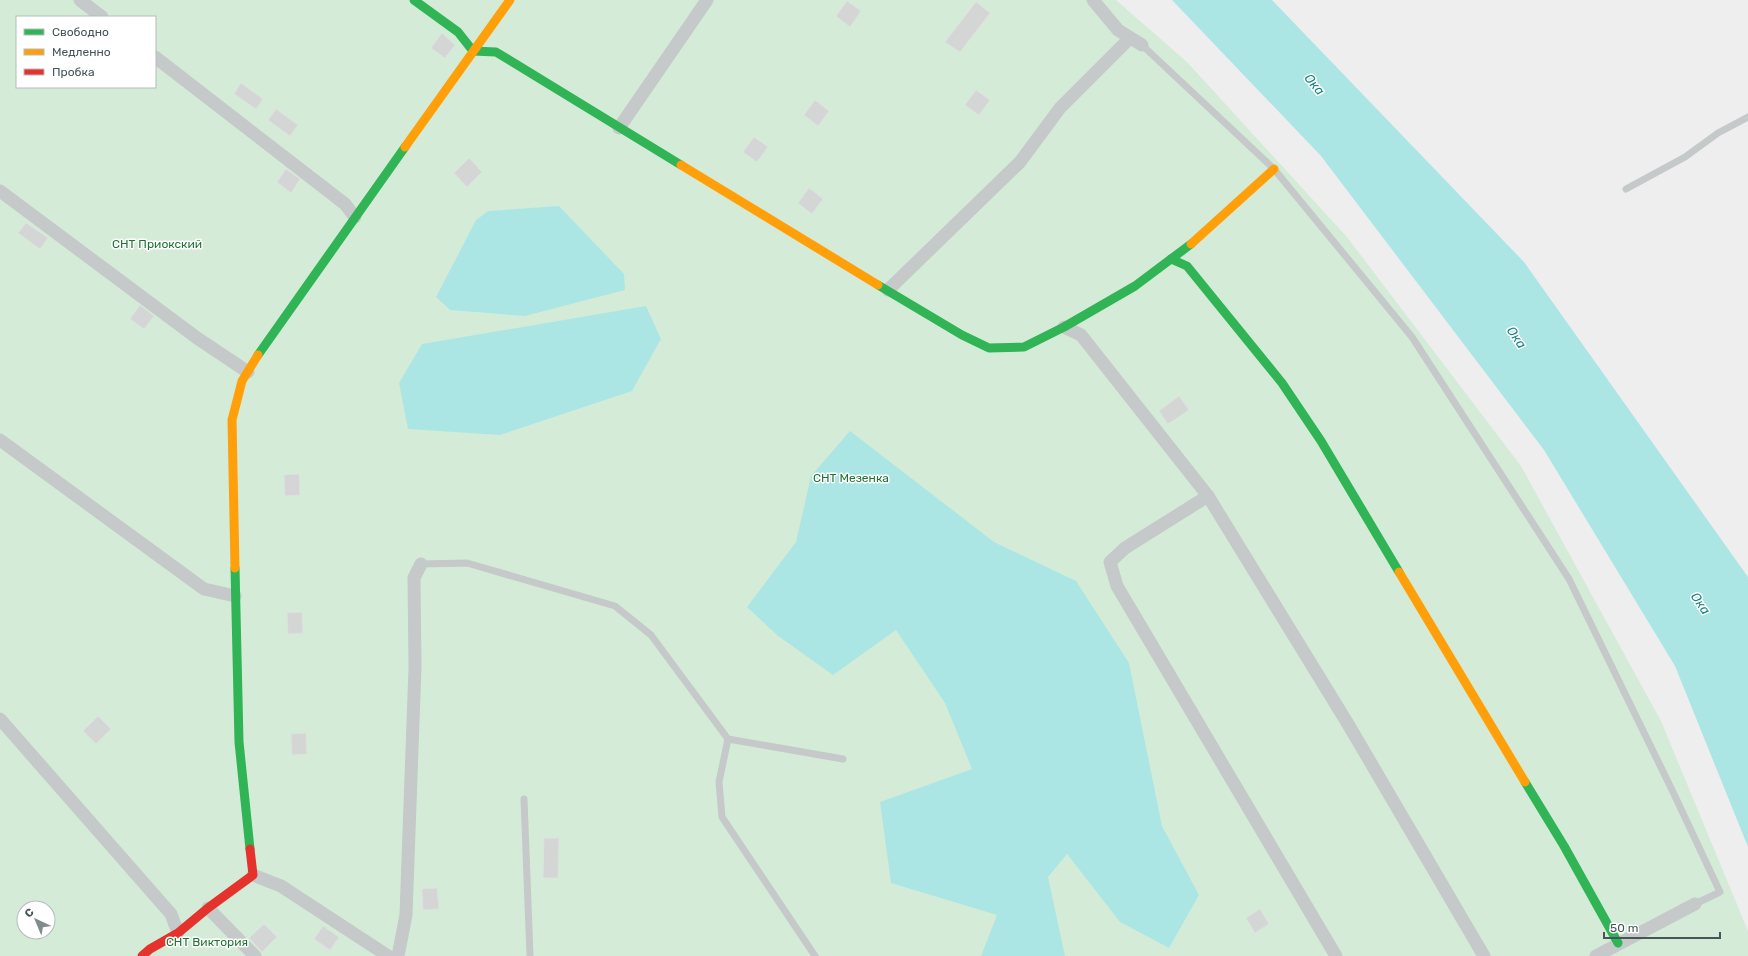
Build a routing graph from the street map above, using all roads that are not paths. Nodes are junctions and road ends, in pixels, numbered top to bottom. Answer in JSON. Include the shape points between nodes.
{"nodes":[{"id":1,"x":80,"y":0,"type":"edge"},
{"id":2,"x":414,"y":0,"type":"edge"},
{"id":3,"x":510,"y":0,"type":"edge"},
{"id":4,"x":707,"y":0,"type":"edge"},
{"id":5,"x":1093,"y":0,"type":"edge"},
{"id":6,"x":101,"y":16,"type":"edge"},
{"id":7,"x":1130,"y":38,"type":"junction"},
{"id":8,"x":1142,"y":45,"type":"joint"},
{"id":9,"x":473,"y":51,"type":"junction"},
{"id":10,"x":156,"y":58,"type":"edge"},
{"id":11,"x":1748,"y":116,"type":"edge"},
{"id":12,"x":619,"y":128,"type":"junction"},
{"id":13,"x":1274,"y":169,"type":"junction"},
{"id":14,"x":1626,"y":189,"type":"dead end"},
{"id":15,"x":0,"y":191,"type":"edge"},
{"id":16,"x":355,"y":217,"type":"junction"},
{"id":17,"x":1171,"y":259,"type":"junction"},
{"id":18,"x":888,"y":290,"type":"junction"},
{"id":19,"x":1064,"y":327,"type":"junction"},
{"id":20,"x":248,"y":372,"type":"junction"},
{"id":21,"x":0,"y":440,"type":"edge"},
{"id":22,"x":1208,"y":496,"type":"junction"},
{"id":23,"x":421,"y":564,"type":"joint"},
{"id":24,"x":236,"y":596,"type":"junction"},
{"id":25,"x":0,"y":719,"type":"edge"},
{"id":26,"x":728,"y":739,"type":"junction"},
{"id":27,"x":843,"y":759,"type":"dead end"},
{"id":28,"x":524,"y":799,"type":"dead end"},
{"id":29,"x":253,"y":875,"type":"junction"},
{"id":30,"x":1695,"y":904,"type":"joint"},
{"id":31,"x":208,"y":908,"type":"junction"},
{"id":32,"x":178,"y":933,"type":"junction"},
{"id":33,"x":1618,"y":943,"type":"junction"},
{"id":34,"x":149,"y":954,"type":"edge"},
{"id":35,"x":255,"y":956,"type":"edge"},
{"id":36,"x":388,"y":956,"type":"edge"},
{"id":37,"x":398,"y":956,"type":"edge"},
{"id":38,"x":530,"y":956,"type":"edge"},
{"id":39,"x":815,"y":956,"type":"edge"},
{"id":40,"x":1336,"y":956,"type":"edge"},
{"id":41,"x":1484,"y":956,"type":"edge"},
{"id":42,"x":1596,"y":956,"type":"edge"}],
"edges":[{"from":1,"to":6,"type":"street"},
{"from":2,"to":9,"type":"street","via":[[458,32]]},
{"from":3,"to":9,"type":"street"},
{"from":4,"to":12,"type":"street"},
{"from":5,"to":7,"type":"street","via":[[1118,30]]},
{"from":7,"to":8,"type":"street"},
{"from":7,"to":18,"type":"street","via":[[1060,108],[1020,162]]},
{"from":8,"to":13,"type":"lane"},
{"from":9,"to":12,"type":"street","via":[[496,52]]},
{"from":9,"to":16,"type":"street"},
{"from":10,"to":16,"type":"street","via":[[345,204]]},
{"from":11,"to":14,"type":"lane","via":[[1718,133],[1685,157]]},
{"from":12,"to":18,"type":"street"},
{"from":13,"to":17,"type":"street","via":[[1200,237]]},
{"from":13,"to":30,"type":"lane","via":[[1412,337],[1569,579],[1720,892]]},
{"from":15,"to":20,"type":"street","via":[[197,338]]},
{"from":16,"to":20,"type":"street"},
{"from":17,"to":19,"type":"street","via":[[1135,286]]},
{"from":17,"to":33,"type":"street","via":[[1188,266],[1282,383],[1321,441],[1556,832]]},
{"from":18,"to":19,"type":"street","via":[[962,335],[989,348],[1024,347]]},
{"from":19,"to":22,"type":"street","via":[[1081,335]]},
{"from":20,"to":24,"type":"street","via":[[242,381],[232,420]]},
{"from":21,"to":24,"type":"street","via":[[204,589]]},
{"from":22,"to":40,"type":"street","via":[[1125,548],[1110,562],[1117,586]]},
{"from":22,"to":41,"type":"street","via":[[1348,724]]},
{"from":23,"to":26,"type":"lane","via":[[467,563],[616,606],[651,635]]},
{"from":23,"to":37,"type":"street","via":[[414,578],[415,667],[406,915]]},
{"from":24,"to":29,"type":"street","via":[[239,742]]},
{"from":25,"to":32,"type":"street","via":[[171,914]]},
{"from":26,"to":27,"type":"lane"},
{"from":26,"to":39,"type":"lane","via":[[719,782],[722,817]]},
{"from":28,"to":38,"type":"lane"},
{"from":29,"to":31,"type":"street"},
{"from":29,"to":36,"type":"street","via":[[281,886]]},
{"from":30,"to":33,"type":"street"},
{"from":31,"to":32,"type":"street"},
{"from":31,"to":35,"type":"street"},
{"from":32,"to":34,"type":"street"},
{"from":33,"to":42,"type":"street"}]}
